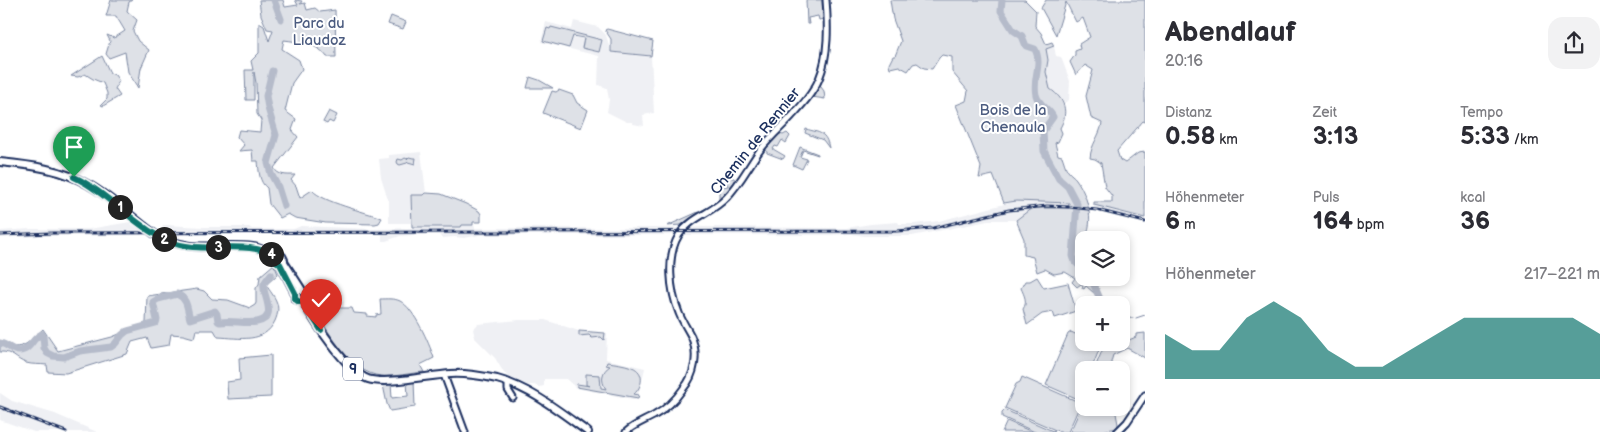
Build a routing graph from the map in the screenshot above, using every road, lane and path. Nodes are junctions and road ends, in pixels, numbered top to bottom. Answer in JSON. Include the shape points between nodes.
{"nodes":[{"id":1,"x":826,"y":0,"type":"edge"},
{"id":2,"x":0,"y":162,"type":"edge"},
{"id":3,"x":282,"y":263,"type":"junction"},
{"id":4,"x":302,"y":290,"type":"junction"},
{"id":5,"x":295,"y":293,"type":"junction"},
{"id":6,"x":303,"y":301,"type":"junction"},
{"id":7,"x":444,"y":375,"type":"junction"},
{"id":8,"x":508,"y":382,"type":"junction"},
{"id":9,"x":517,"y":386,"type":"junction"},
{"id":10,"x":1145,"y":395,"type":"edge"},
{"id":11,"x":465,"y":432,"type":"edge"},
{"id":12,"x":588,"y":432,"type":"edge"},
{"id":13,"x":626,"y":432,"type":"edge"},
{"id":14,"x":1117,"y":432,"type":"edge"}],
"edges":[{"from":1,"to":13,"type":"street","name":"Chemin de Rennier","via":[[824,56],[813,89],[761,149],[730,194],[714,209],[690,222],[675,243],[672,288],[678,311],[695,345],[693,372],[684,388],[658,414]]},
{"from":2,"to":3,"type":"main road","bridge":true,"via":[[55,170],[74,177],[106,196],[156,235],[175,243],[204,248],[252,247],[277,257],[276,261]]},
{"from":3,"to":4,"type":"main road"},
{"from":3,"to":5,"type":"main road"},
{"from":4,"to":5,"type":"main road"},
{"from":4,"to":6,"type":"main road","via":[[306,296]]},
{"from":5,"to":6,"type":"main road","via":[[296,300]]},
{"from":6,"to":7,"type":"main road","number":"9","via":[[338,352],[351,368],[364,377],[383,381]]},
{"from":7,"to":8,"type":"main road","number":"9","via":[[467,374]]},
{"from":7,"to":11,"type":"street"},
{"from":8,"to":9,"type":"main road","number":"9"},
{"from":8,"to":9,"type":"street","via":[[511,396]]},
{"from":9,"to":12,"type":"main road","number":"9","via":[[528,390]]},
{"from":10,"to":14,"type":"street"}]}
